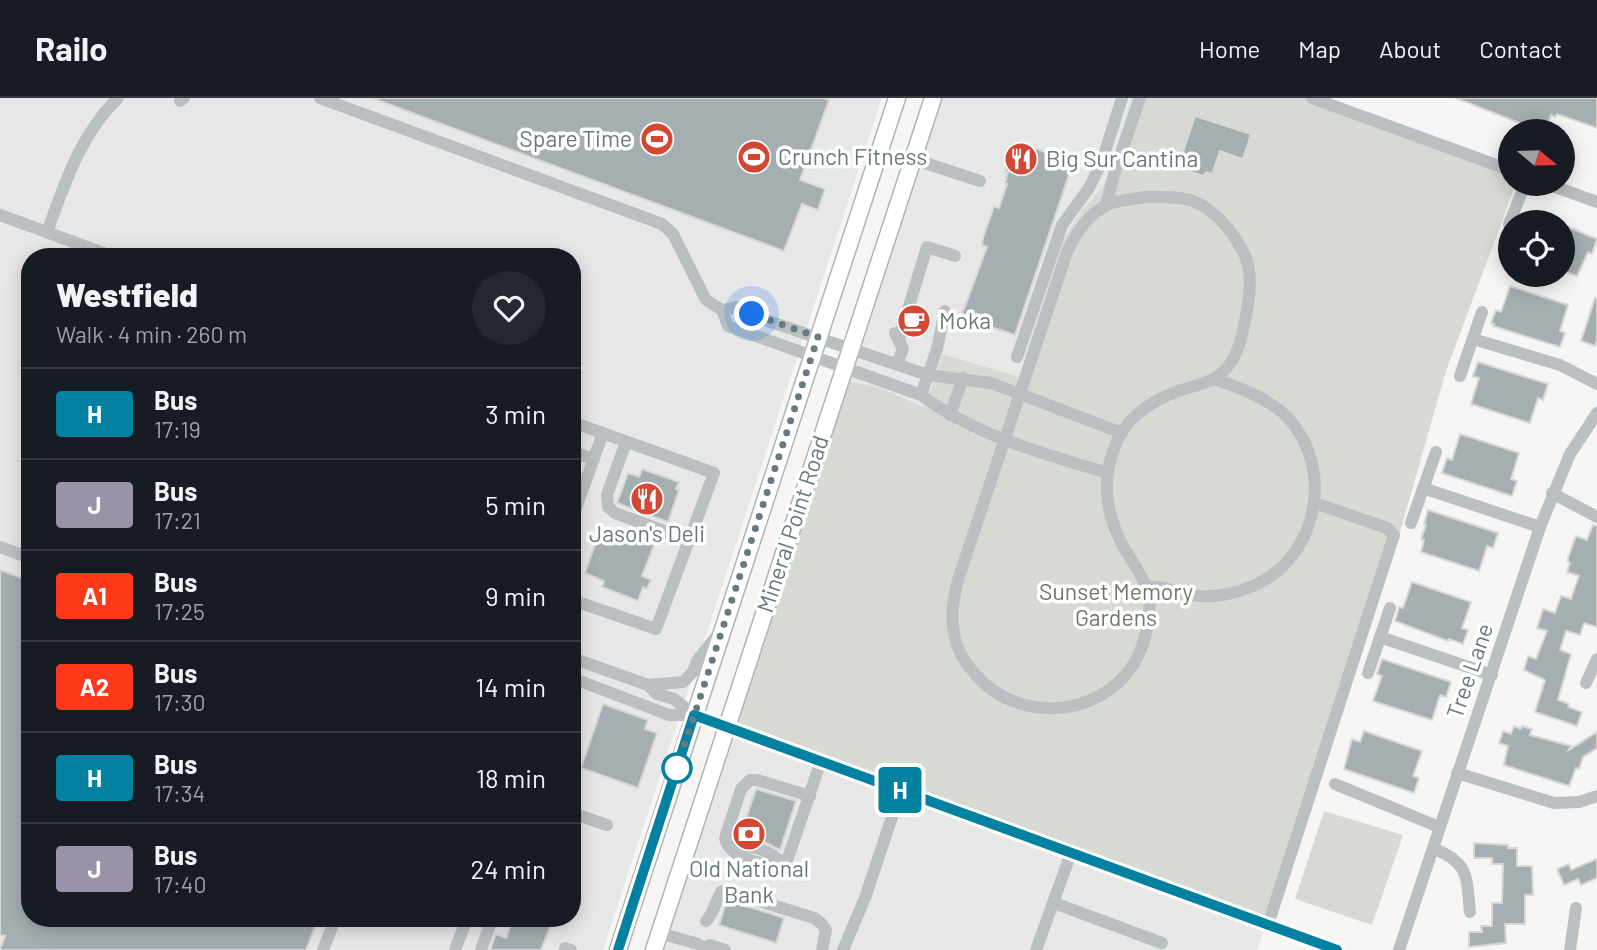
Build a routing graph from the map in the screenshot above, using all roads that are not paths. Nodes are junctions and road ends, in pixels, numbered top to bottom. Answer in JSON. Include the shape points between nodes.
{"nodes":[{"id":1,"x":118,"y":98,"type":"edge"},
{"id":2,"x":320,"y":98,"type":"edge"},
{"id":3,"x":933,"y":98,"type":"edge"},
{"id":4,"x":1122,"y":98,"type":"edge"},
{"id":5,"x":1140,"y":98,"type":"edge"},
{"id":6,"x":1312,"y":98,"type":"edge"},
{"id":7,"x":892,"y":99,"type":"edge"},
{"id":8,"x":912,"y":159,"type":"junction"},
{"id":9,"x":1498,"y":166,"type":"edge"},
{"id":10,"x":980,"y":181,"type":"dead end"},
{"id":11,"x":1575,"y":194,"type":"edge"},
{"id":12,"x":1597,"y":202,"type":"edge"},
{"id":13,"x":1106,"y":205,"type":"junction"},
{"id":14,"x":0,"y":215,"type":"edge"},
{"id":15,"x":47,"y":232,"type":"junction"},
{"id":16,"x":90,"y":248,"type":"edge"},
{"id":17,"x":955,"y":256,"type":"dead end"},
{"id":18,"x":722,"y":310,"type":"junction"},
{"id":19,"x":945,"y":311,"type":"dead end"},
{"id":20,"x":1482,"y":313,"type":"dead end"},
{"id":21,"x":818,"y":337,"type":"junction"},
{"id":22,"x":1473,"y":339,"type":"junction"},
{"id":23,"x":850,"y":348,"type":"junction"},
{"id":24,"x":812,"y":357,"type":"junction"},
{"id":25,"x":1017,"y":358,"type":"dead end"},
{"id":26,"x":897,"y":364,"type":"junction"},
{"id":27,"x":844,"y":368,"type":"junction"},
{"id":28,"x":928,"y":374,"type":"junction"},
{"id":29,"x":1460,"y":376,"type":"dead end"},
{"id":30,"x":963,"y":378,"type":"junction"},
{"id":31,"x":1214,"y":379,"type":"junction"},
{"id":32,"x":1597,"y":384,"type":"edge"},
{"id":33,"x":921,"y":395,"type":"junction"},
{"id":34,"x":1021,"y":395,"type":"junction"},
{"id":35,"x":1597,"y":413,"type":"edge"},
{"id":36,"x":950,"y":415,"type":"junction"},
{"id":37,"x":581,"y":425,"type":"edge"},
{"id":38,"x":603,"y":433,"type":"junction"},
{"id":39,"x":1122,"y":433,"type":"junction"},
{"id":40,"x":1004,"y":440,"type":"junction"},
{"id":41,"x":626,"y":442,"type":"junction"},
{"id":42,"x":1436,"y":452,"type":"dead end"},
{"id":43,"x":581,"y":455,"type":"edge"},
{"id":44,"x":594,"y":459,"type":"junction"},
{"id":45,"x":1107,"y":473,"type":"junction"},
{"id":46,"x":1423,"y":488,"type":"junction"},
{"id":47,"x":1552,"y":493,"type":"junction"},
{"id":48,"x":581,"y":494,"type":"edge"},
{"id":49,"x":1315,"y":503,"type":"junction"},
{"id":50,"x":1597,"y":517,"type":"edge"},
{"id":51,"x":1412,"y":523,"type":"dead end"},
{"id":52,"x":1540,"y":527,"type":"junction"},
{"id":53,"x":689,"y":540,"type":"junction"},
{"id":54,"x":0,"y":547,"type":"edge"},
{"id":55,"x":21,"y":555,"type":"edge"},
{"id":56,"x":1147,"y":587,"type":"junction"},
{"id":57,"x":581,"y":603,"type":"edge"},
{"id":58,"x":1390,"y":608,"type":"dead end"},
{"id":59,"x":724,"y":627,"type":"junction"},
{"id":60,"x":1380,"y":637,"type":"junction"},
{"id":61,"x":1597,"y":659,"type":"edge"},
{"id":62,"x":581,"y":661,"type":"edge"},
{"id":63,"x":1368,"y":673,"type":"dead end"},
{"id":64,"x":1492,"y":675,"type":"junction"},
{"id":65,"x":581,"y":683,"type":"edge"},
{"id":66,"x":1586,"y":683,"type":"dead end"},
{"id":67,"x":648,"y":685,"type":"junction"},
{"id":68,"x":694,"y":715,"type":"junction"},
{"id":69,"x":727,"y":727,"type":"junction"},
{"id":70,"x":821,"y":761,"type":"junction"},
{"id":71,"x":1457,"y":773,"type":"junction"},
{"id":72,"x":1335,"y":785,"type":"dead end"},
{"id":73,"x":901,"y":790,"type":"junction"},
{"id":74,"x":810,"y":796,"type":"junction"},
{"id":75,"x":1597,"y":796,"type":"edge"},
{"id":76,"x":581,"y":816,"type":"edge"},
{"id":77,"x":607,"y":825,"type":"dead end"},
{"id":78,"x":1439,"y":827,"type":"junction"},
{"id":79,"x":1433,"y":848,"type":"junction"},
{"id":80,"x":1071,"y":853,"type":"junction"},
{"id":81,"x":1054,"y":903,"type":"junction"},
{"id":82,"x":1576,"y":908,"type":"dead end"},
{"id":83,"x":1470,"y":912,"type":"dead end"},
{"id":84,"x":706,"y":921,"type":"dead end"},
{"id":85,"x":1268,"y":925,"type":"junction"},
{"id":86,"x":332,"y":927,"type":"edge"},
{"id":87,"x":464,"y":927,"type":"edge"},
{"id":88,"x":489,"y":927,"type":"edge"},
{"id":89,"x":660,"y":933,"type":"junction"},
{"id":90,"x":1162,"y":943,"type":"dead end"},
{"id":91,"x":323,"y":950,"type":"edge"},
{"id":92,"x":455,"y":950,"type":"edge"},
{"id":93,"x":481,"y":950,"type":"edge"},
{"id":94,"x":618,"y":950,"type":"edge"},
{"id":95,"x":654,"y":950,"type":"edge"},
{"id":96,"x":725,"y":950,"type":"edge"},
{"id":97,"x":822,"y":950,"type":"edge"},
{"id":98,"x":843,"y":950,"type":"edge"},
{"id":99,"x":1036,"y":950,"type":"edge"},
{"id":100,"x":1336,"y":950,"type":"edge"},
{"id":101,"x":1399,"y":950,"type":"edge"},
{"id":102,"x":1570,"y":950,"type":"edge"}],
"edges":[{"from":1,"to":15,"type":"street","via":[[79,149]]},
{"from":2,"to":18,"type":"street","via":[[662,224],[673,234],[706,300]]},
{"from":3,"to":8,"type":"main road","name":"Mineral Point Road"},
{"from":4,"to":25,"type":"street","via":[[1102,161],[1062,225]]},
{"from":5,"to":13,"type":"street"},
{"from":6,"to":9,"type":"street"},
{"from":7,"to":21,"type":"main road","name":"Mineral Point Road"},
{"from":8,"to":10,"type":"street"},
{"from":8,"to":23,"type":"main road","name":"Mineral Point Road"},
{"from":11,"to":12,"type":"street"},
{"from":13,"to":31,"type":"street","via":[[1145,197],[1177,198],[1205,208],[1229,229],[1246,259],[1249,301],[1241,340]]},
{"from":13,"to":34,"type":"street","via":[[1075,235],[1067,252]]},
{"from":14,"to":15,"type":"street"},
{"from":15,"to":16,"type":"street"},
{"from":17,"to":26,"type":"street","via":[[927,247],[899,339],[903,349]]},
{"from":18,"to":21,"type":"street","via":[[737,307]]},
{"from":18,"to":24,"type":"street","via":[[728,327]]},
{"from":19,"to":28,"type":"street"},
{"from":20,"to":22,"type":"street"},
{"from":21,"to":23,"type":"street"},
{"from":21,"to":24,"type":"main road","name":"Mineral Point Road"},
{"from":22,"to":29,"type":"street"},
{"from":22,"to":32,"type":"street","via":[[1560,365]]},
{"from":23,"to":26,"type":"street"},
{"from":23,"to":27,"type":"main road","name":"Mineral Point Road"},
{"from":24,"to":27,"type":"street"},
{"from":24,"to":59,"type":"main road","name":"Mineral Point Road"},
{"from":26,"to":28,"type":"street"},
{"from":27,"to":33,"type":"street"},
{"from":27,"to":69,"type":"main road","name":"Mineral Point Road"},
{"from":28,"to":30,"type":"street"},
{"from":28,"to":33,"type":"street"},
{"from":30,"to":34,"type":"street"},
{"from":30,"to":36,"type":"street"},
{"from":31,"to":39,"type":"street","via":[[1151,404],[1131,419]]},
{"from":31,"to":49,"type":"street","via":[[1268,403],[1289,419],[1308,453]]},
{"from":33,"to":36,"type":"street"},
{"from":34,"to":39,"type":"street"},
{"from":34,"to":40,"type":"street"},
{"from":35,"to":47,"type":"street","name":"Tree Lane"},
{"from":36,"to":40,"type":"street"},
{"from":37,"to":38,"type":"street"},
{"from":38,"to":41,"type":"street"},
{"from":38,"to":44,"type":"street"},
{"from":39,"to":45,"type":"street"},
{"from":40,"to":45,"type":"street"},
{"from":40,"to":56,"type":"street","via":[[953,604],[960,655],[981,681],[996,693],[1032,708],[1070,707],[1105,694],[1131,668],[1141,649],[1149,611]]},
{"from":41,"to":53,"type":"street","via":[[607,495],[608,507]]},
{"from":41,"to":53,"type":"street","via":[[713,473]]},
{"from":42,"to":46,"type":"street"},
{"from":43,"to":44,"type":"street"},
{"from":44,"to":48,"type":"street"},
{"from":45,"to":56,"type":"street","via":[[1109,515]]},
{"from":46,"to":51,"type":"street"},
{"from":46,"to":52,"type":"street"},
{"from":47,"to":50,"type":"street"},
{"from":47,"to":52,"type":"street","name":"Tree Lane"},
{"from":49,"to":56,"type":"street","via":[[1300,544],[1284,565],[1261,583],[1199,596]]},
{"from":49,"to":85,"type":"street","via":[[1387,528],[1394,535]]},
{"from":52,"to":64,"type":"street","name":"Tree Lane"},
{"from":53,"to":57,"type":"street","via":[[656,629]]},
{"from":54,"to":55,"type":"street"},
{"from":58,"to":60,"type":"street"},
{"from":59,"to":67,"type":"street","via":[[683,682]]},
{"from":59,"to":68,"type":"main road","name":"Mineral Point Road"},
{"from":60,"to":63,"type":"street"},
{"from":60,"to":64,"type":"street"},
{"from":61,"to":66,"type":"street"},
{"from":62,"to":67,"type":"street"},
{"from":64,"to":71,"type":"street","name":"Tree Lane"},
{"from":65,"to":68,"type":"street","via":[[669,715]]},
{"from":67,"to":68,"type":"street"},
{"from":68,"to":69,"type":"street"},
{"from":68,"to":94,"type":"main road","name":"Mineral Point Road"},
{"from":69,"to":70,"type":"street"},
{"from":69,"to":89,"type":"main road","name":"Mineral Point Road"},
{"from":70,"to":73,"type":"street"},
{"from":70,"to":74,"type":"street"},
{"from":71,"to":75,"type":"street","via":[[1554,803]]},
{"from":71,"to":78,"type":"street","name":"Tree Lane"},
{"from":72,"to":78,"type":"street"},
{"from":73,"to":80,"type":"street"},
{"from":73,"to":98,"type":"street"},
{"from":74,"to":74,"type":"street","via":[[750,780],[741,789],[726,843],[737,855],[765,865],[781,863],[792,850]]},
{"from":76,"to":77,"type":"street"},
{"from":78,"to":79,"type":"street","name":"Tree Lane"},
{"from":79,"to":83,"type":"street","via":[[1457,861],[1465,872]]},
{"from":79,"to":101,"type":"street","name":"Tree Lane"},
{"from":80,"to":81,"type":"street"},
{"from":80,"to":85,"type":"street"},
{"from":81,"to":90,"type":"street"},
{"from":81,"to":99,"type":"street"},
{"from":82,"to":102,"type":"street"},
{"from":84,"to":97,"type":"street","via":[[722,891],[730,892],[814,918],[825,930]]},
{"from":85,"to":100,"type":"street"},
{"from":86,"to":91,"type":"street"},
{"from":87,"to":92,"type":"street"},
{"from":88,"to":93,"type":"street"},
{"from":89,"to":95,"type":"main road","name":"Mineral Point Road"},
{"from":89,"to":96,"type":"street"}]}
